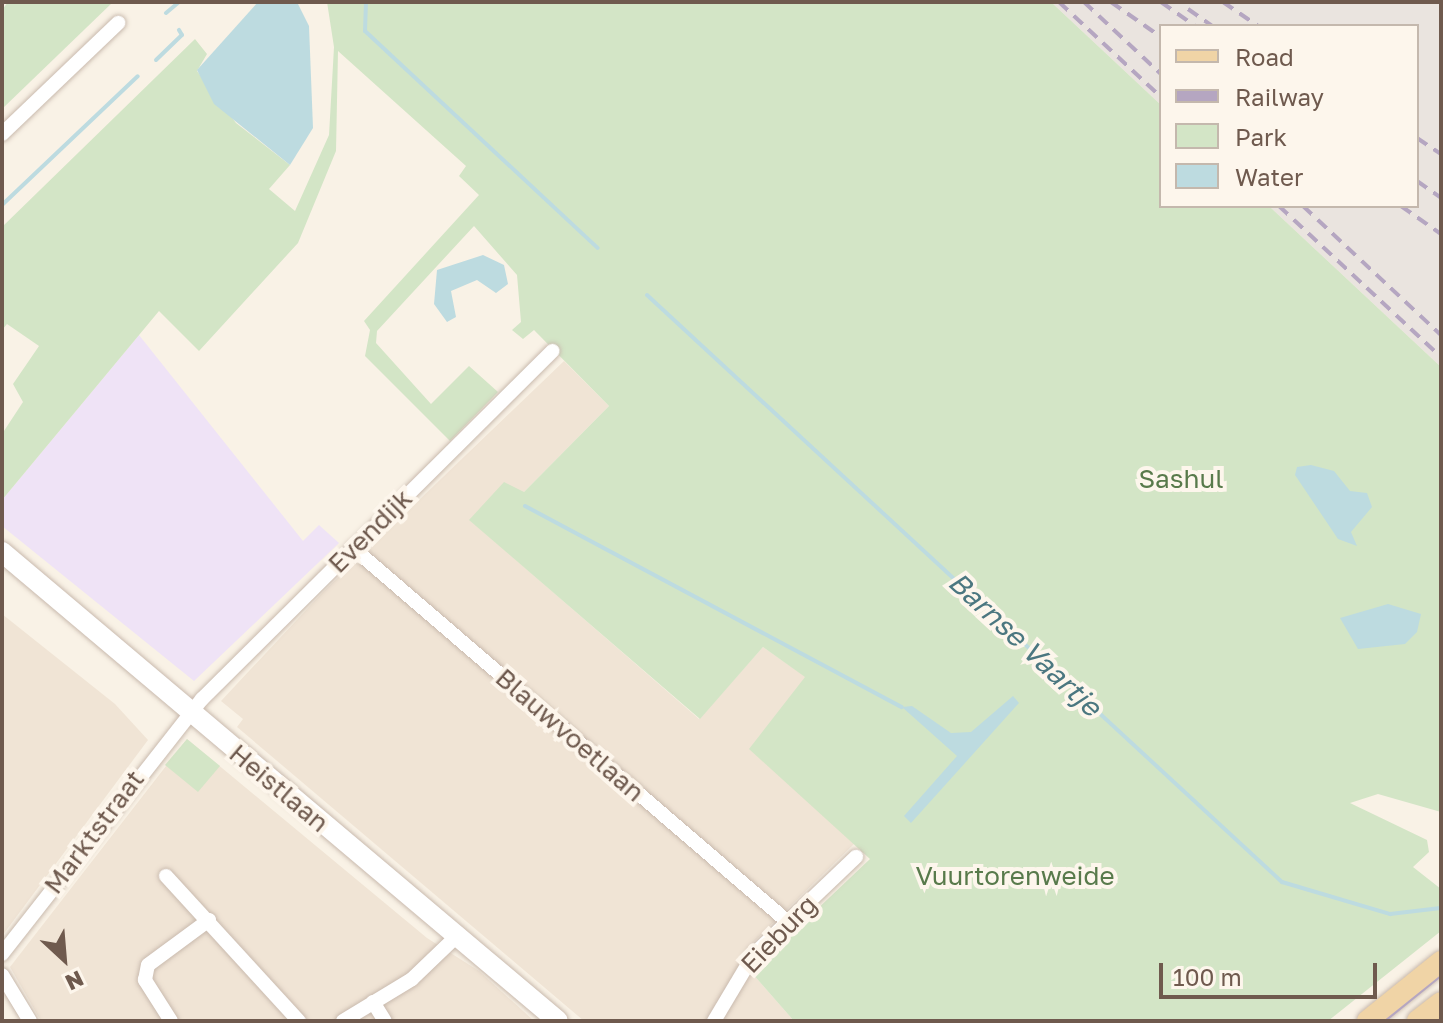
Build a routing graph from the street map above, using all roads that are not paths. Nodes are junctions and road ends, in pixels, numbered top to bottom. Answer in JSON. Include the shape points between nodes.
{"nodes":[{"id":1,"x":118,"y":23,"type":"dead end"},
{"id":2,"x":2,"y":134,"type":"edge"},
{"id":3,"x":552,"y":351,"type":"dead end"},
{"id":4,"x":353,"y":548,"type":"junction"},
{"id":5,"x":2,"y":552,"type":"edge"},
{"id":6,"x":190,"y":712,"type":"junction"},
{"id":7,"x":856,"y":857,"type":"dead end"},
{"id":8,"x":166,"y":876,"type":"dead end"},
{"id":9,"x":209,"y":920,"type":"junction"},
{"id":10,"x":788,"y":922,"type":"junction"},
{"id":11,"x":459,"y":934,"type":"junction"},
{"id":12,"x":2,"y":954,"type":"edge"},
{"id":13,"x":1441,"y":962,"type":"edge"},
{"id":14,"x":2,"y":975,"type":"edge"},
{"id":15,"x":373,"y":1002,"type":"junction"},
{"id":16,"x":1441,"y":1003,"type":"edge"},
{"id":17,"x":30,"y":1021,"type":"edge"},
{"id":18,"x":171,"y":1021,"type":"edge"},
{"id":19,"x":299,"y":1021,"type":"edge"},
{"id":20,"x":343,"y":1021,"type":"edge"},
{"id":21,"x":385,"y":1021,"type":"edge"},
{"id":22,"x":558,"y":1021,"type":"edge"},
{"id":23,"x":714,"y":1021,"type":"edge"},
{"id":24,"x":1368,"y":1021,"type":"edge"},
{"id":25,"x":1418,"y":1021,"type":"edge"}],
"edges":[{"from":1,"to":2,"type":"street"},
{"from":3,"to":4,"type":"street","name":"Evendijk"},
{"from":4,"to":6,"type":"street","name":"Evendijk"},
{"from":4,"to":10,"type":"street","name":"Blauwvoetlaan"},
{"from":5,"to":6,"type":"main road","name":"Heistlaan"},
{"from":6,"to":11,"type":"main road","name":"Heistlaan"},
{"from":6,"to":12,"type":"street","name":"Marktstraat"},
{"from":7,"to":10,"type":"street","name":"Eieburg"},
{"from":8,"to":9,"type":"street"},
{"from":9,"to":18,"type":"street","via":[[148,965],[145,980]]},
{"from":9,"to":19,"type":"street"},
{"from":10,"to":23,"type":"street","name":"Eieburg","via":[[747,964]]},
{"from":11,"to":15,"type":"street","via":[[422,971]]},
{"from":11,"to":22,"type":"main road","name":"Heistlaan"},
{"from":13,"to":24,"type":"main road"},
{"from":14,"to":17,"type":"street"},
{"from":15,"to":20,"type":"street"},
{"from":15,"to":21,"type":"street"},
{"from":16,"to":25,"type":"main road"}]}
